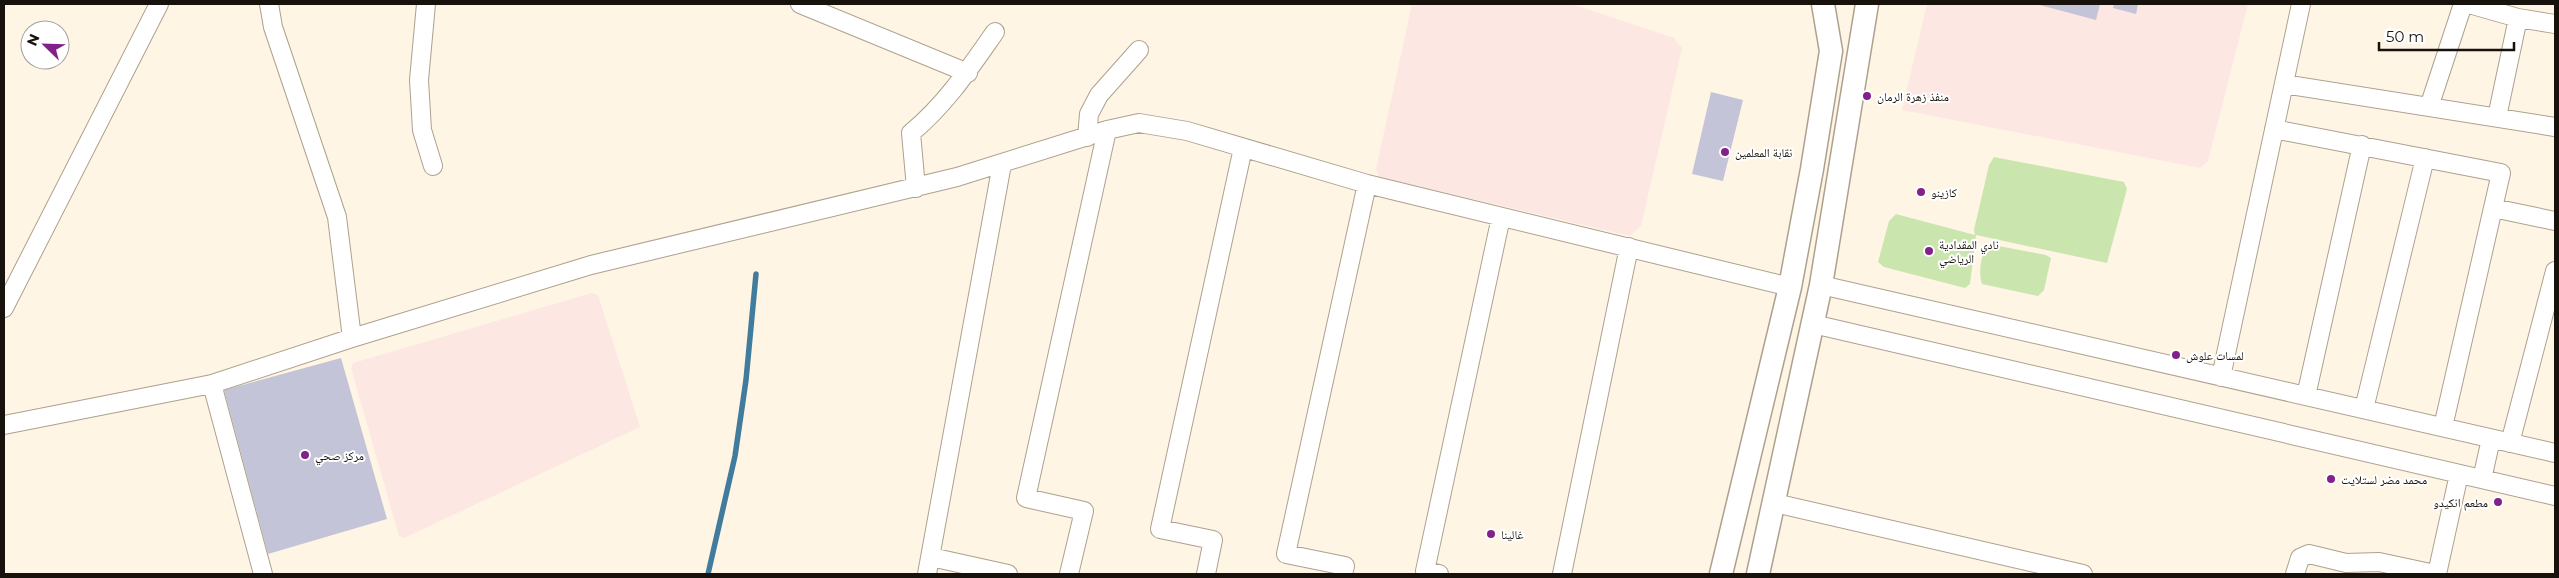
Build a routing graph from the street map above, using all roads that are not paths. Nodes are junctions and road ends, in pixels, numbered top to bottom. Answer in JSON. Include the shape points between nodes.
{"nodes":[{"id":1,"x":159,"y":4,"type":"edge"},
{"id":2,"x":269,"y":4,"type":"edge"},
{"id":3,"x":426,"y":4,"type":"edge"},
{"id":4,"x":800,"y":4,"type":"edge"},
{"id":5,"x":1823,"y":4,"type":"edge"},
{"id":6,"x":1867,"y":4,"type":"edge"},
{"id":7,"x":2301,"y":4,"type":"edge"},
{"id":8,"x":2463,"y":4,"type":"edge"},
{"id":9,"x":2469,"y":4,"type":"edge"},
{"id":10,"x":2518,"y":18,"type":"junction"},
{"id":11,"x":2555,"y":24,"type":"edge"},
{"id":12,"x":995,"y":32,"type":"dead end"},
{"id":13,"x":1139,"y":50,"type":"dead end"},
{"id":14,"x":968,"y":73,"type":"junction"},
{"id":15,"x":2284,"y":84,"type":"junction"},
{"id":16,"x":2429,"y":107,"type":"junction"},
{"id":17,"x":2496,"y":118,"type":"junction"},
{"id":18,"x":2555,"y":127,"type":"edge"},
{"id":19,"x":2274,"y":129,"type":"junction"},
{"id":20,"x":1107,"y":130,"type":"junction"},
{"id":21,"x":1087,"y":137,"type":"junction"},
{"id":22,"x":2362,"y":145,"type":"junction"},
{"id":23,"x":1243,"y":148,"type":"junction"},
{"id":24,"x":2425,"y":158,"type":"junction"},
{"id":25,"x":1002,"y":164,"type":"junction"},
{"id":26,"x":433,"y":166,"type":"dead end"},
{"id":27,"x":1367,"y":184,"type":"junction"},
{"id":28,"x":916,"y":188,"type":"junction"},
{"id":29,"x":2493,"y":208,"type":"junction"},
{"id":30,"x":1501,"y":217,"type":"junction"},
{"id":31,"x":2555,"y":221,"type":"edge"},
{"id":32,"x":1629,"y":247,"type":"junction"},
{"id":33,"x":2555,"y":271,"type":"edge"},
{"id":34,"x":1821,"y":285,"type":"junction"},
{"id":35,"x":1790,"y":287,"type":"junction"},
{"id":36,"x":4,"y":308,"type":"edge"},
{"id":37,"x":1813,"y":324,"type":"junction"},
{"id":38,"x":352,"y":338,"type":"junction"},
{"id":39,"x":2221,"y":377,"type":"junction"},
{"id":40,"x":212,"y":384,"type":"junction"},
{"id":41,"x":2306,"y":396,"type":"junction"},
{"id":42,"x":2364,"y":410,"type":"junction"},
{"id":43,"x":4,"y":425,"type":"edge"},
{"id":44,"x":2443,"y":428,"type":"junction"},
{"id":45,"x":2491,"y":439,"type":"junction"},
{"id":46,"x":2510,"y":443,"type":"junction"},
{"id":47,"x":2555,"y":453,"type":"edge"},
{"id":48,"x":2459,"y":474,"type":"junction"},
{"id":49,"x":2482,"y":479,"type":"junction"},
{"id":50,"x":2555,"y":496,"type":"edge"},
{"id":51,"x":1775,"y":503,"type":"junction"},
{"id":52,"x":929,"y":566,"type":"edge"},
{"id":53,"x":2363,"y":569,"type":"edge"},
{"id":54,"x":263,"y":574,"type":"edge"},
{"id":55,"x":1008,"y":574,"type":"edge"},
{"id":56,"x":1069,"y":574,"type":"edge"},
{"id":57,"x":1206,"y":574,"type":"edge"},
{"id":58,"x":1344,"y":574,"type":"edge"},
{"id":59,"x":1440,"y":574,"type":"edge"},
{"id":60,"x":1562,"y":574,"type":"edge"},
{"id":61,"x":1722,"y":574,"type":"edge"},
{"id":62,"x":1758,"y":574,"type":"edge"},
{"id":63,"x":2082,"y":574,"type":"edge"},
{"id":64,"x":2295,"y":574,"type":"edge"},
{"id":65,"x":2436,"y":574,"type":"edge"}],
"edges":[{"from":1,"to":36,"type":"street"},
{"from":2,"to":38,"type":"street","via":[[273,27],[337,217]]},
{"from":3,"to":26,"type":"street","via":[[419,80],[422,130]]},
{"from":4,"to":14,"type":"street"},
{"from":5,"to":35,"type":"main road","via":[[1831,51]]},
{"from":6,"to":34,"type":"main road"},
{"from":7,"to":15,"type":"street"},
{"from":8,"to":16,"type":"street"},
{"from":9,"to":10,"type":"street"},
{"from":10,"to":11,"type":"street"},
{"from":10,"to":17,"type":"street"},
{"from":12,"to":14,"type":"street"},
{"from":13,"to":21,"type":"street","via":[[1098,95],[1089,114]]},
{"from":14,"to":28,"type":"street","via":[[934,114],[911,133]]},
{"from":15,"to":16,"type":"street"},
{"from":15,"to":19,"type":"street"},
{"from":16,"to":17,"type":"street"},
{"from":17,"to":18,"type":"street"},
{"from":19,"to":22,"type":"street"},
{"from":19,"to":39,"type":"street"},
{"from":20,"to":21,"type":"street"},
{"from":20,"to":23,"type":"street","via":[[1139,123],[1187,131]]},
{"from":20,"to":56,"type":"street","via":[[1026,498],[1084,511]]},
{"from":21,"to":25,"type":"street"},
{"from":22,"to":24,"type":"street"},
{"from":22,"to":41,"type":"street"},
{"from":23,"to":27,"type":"street"},
{"from":23,"to":57,"type":"street","via":[[1160,529],[1213,540]]},
{"from":24,"to":29,"type":"street","via":[[2501,173]]},
{"from":24,"to":42,"type":"street"},
{"from":25,"to":28,"type":"street"},
{"from":25,"to":52,"type":"street"},
{"from":27,"to":30,"type":"street"},
{"from":27,"to":58,"type":"street","via":[[1286,554],[1345,566]]},
{"from":28,"to":38,"type":"street","via":[[591,265]]},
{"from":29,"to":31,"type":"street"},
{"from":29,"to":44,"type":"street"},
{"from":30,"to":32,"type":"street"},
{"from":30,"to":59,"type":"street","via":[[1425,571]]},
{"from":32,"to":35,"type":"street"},
{"from":32,"to":60,"type":"street"},
{"from":33,"to":46,"type":"street"},
{"from":34,"to":37,"type":"main road"},
{"from":34,"to":39,"type":"street"},
{"from":35,"to":61,"type":"main road"},
{"from":37,"to":48,"type":"street"},
{"from":37,"to":51,"type":"main road"},
{"from":38,"to":40,"type":"street"},
{"from":39,"to":41,"type":"street"},
{"from":40,"to":43,"type":"street"},
{"from":40,"to":54,"type":"street"},
{"from":41,"to":42,"type":"street"},
{"from":42,"to":44,"type":"street"},
{"from":44,"to":45,"type":"street"},
{"from":45,"to":46,"type":"street"},
{"from":45,"to":49,"type":"street"},
{"from":46,"to":47,"type":"street"},
{"from":48,"to":49,"type":"street"},
{"from":48,"to":65,"type":"street"},
{"from":49,"to":50,"type":"street"},
{"from":51,"to":62,"type":"main road"},
{"from":51,"to":63,"type":"street"},
{"from":52,"to":55,"type":"street"},
{"from":53,"to":64,"type":"street","via":[[2309,554],[2300,558]]},
{"from":53,"to":65,"type":"street","via":[[2378,562]]}]}
